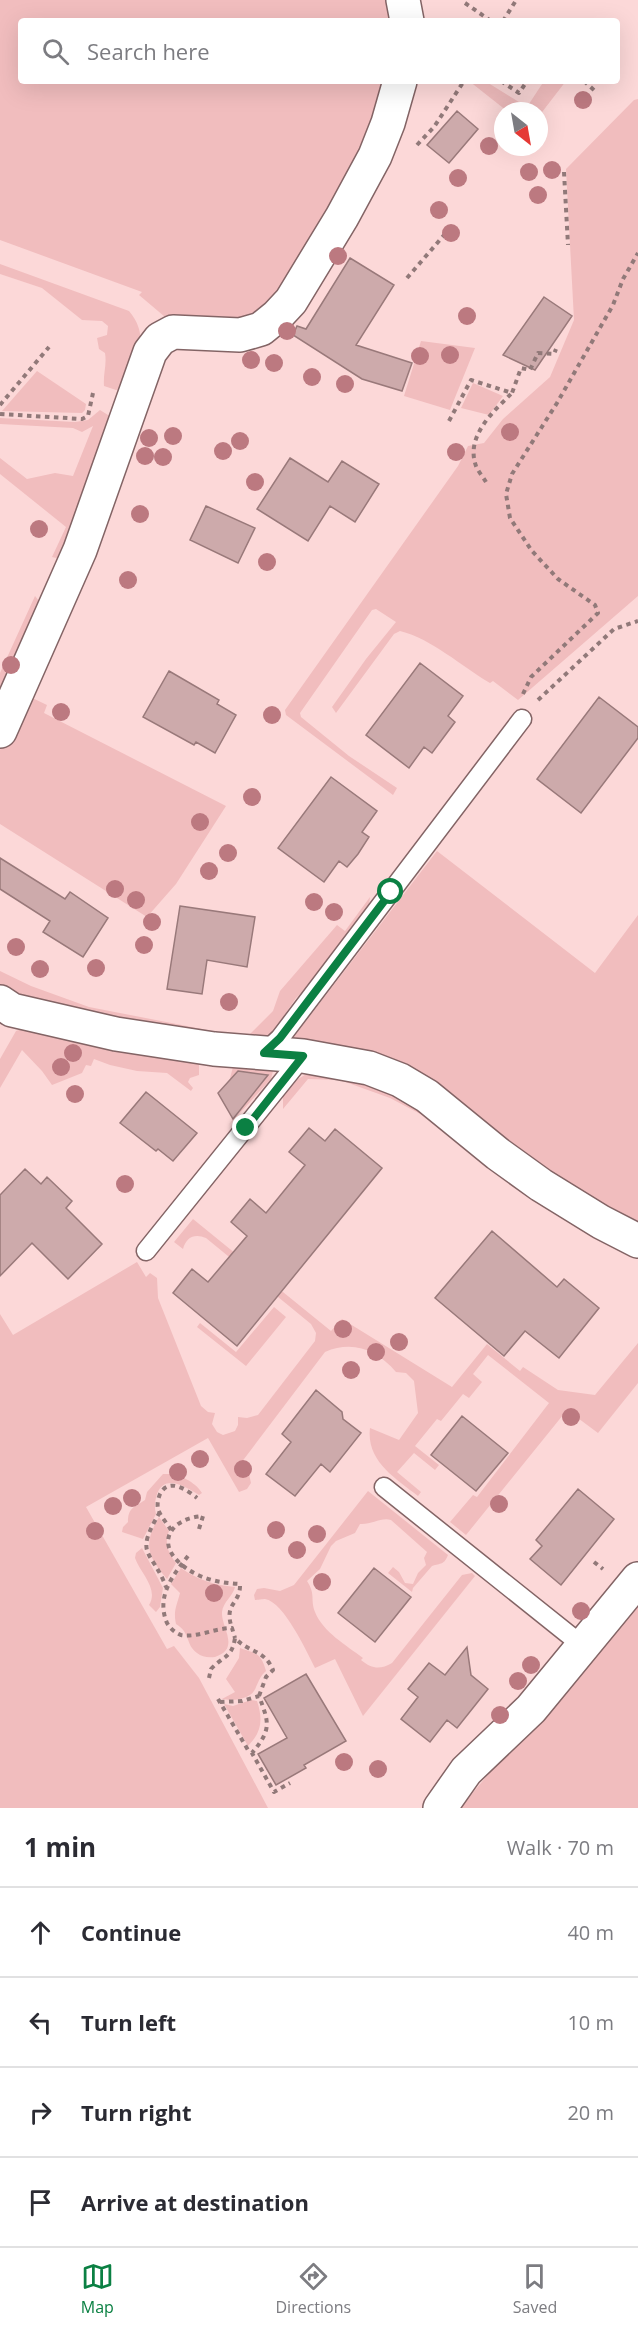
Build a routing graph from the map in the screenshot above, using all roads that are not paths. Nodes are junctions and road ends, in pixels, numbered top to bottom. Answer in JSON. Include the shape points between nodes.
{"nodes":[{"id":1,"x":403,"y":0,"type":"edge"},
{"id":2,"x":406,"y":18,"type":"edge"},
{"id":3,"x":399,"y":84,"type":"edge"},
{"id":4,"x":522,"y":719,"type":"road end"},
{"id":5,"x":0,"y":731,"type":"edge"},
{"id":6,"x":4,"y":1016,"type":"edge"},
{"id":7,"x":264,"y":1053,"type":"junction"},
{"id":8,"x":303,"y":1056,"type":"junction"},
{"id":9,"x":638,"y":1241,"type":"edge"},
{"id":10,"x":146,"y":1251,"type":"dead end"},
{"id":11,"x":384,"y":1487,"type":"dead end"},
{"id":12,"x":638,"y":1579,"type":"edge"},
{"id":13,"x":583,"y":1646,"type":"junction"},
{"id":14,"x":440,"y":1808,"type":"edge"}],
"edges":[{"from":1,"to":2,"type":"street"},
{"from":3,"to":5,"type":"street","via":[[375,156],[291,301],[261,328],[240,335],[173,332],[160,339],[150,352],[80,550]]},
{"from":4,"to":7,"type":"lane","via":[[280,1038]]},
{"from":6,"to":7,"type":"street","via":[[214,1049]]},
{"from":7,"to":8,"type":"street"},
{"from":8,"to":9,"type":"street","via":[[369,1068],[400,1080],[427,1096],[541,1185]]},
{"from":8,"to":10,"type":"lane"},
{"from":11,"to":13,"type":"lane"},
{"from":12,"to":13,"type":"street"},
{"from":13,"to":14,"type":"street","via":[[531,1709],[466,1771]]}]}
